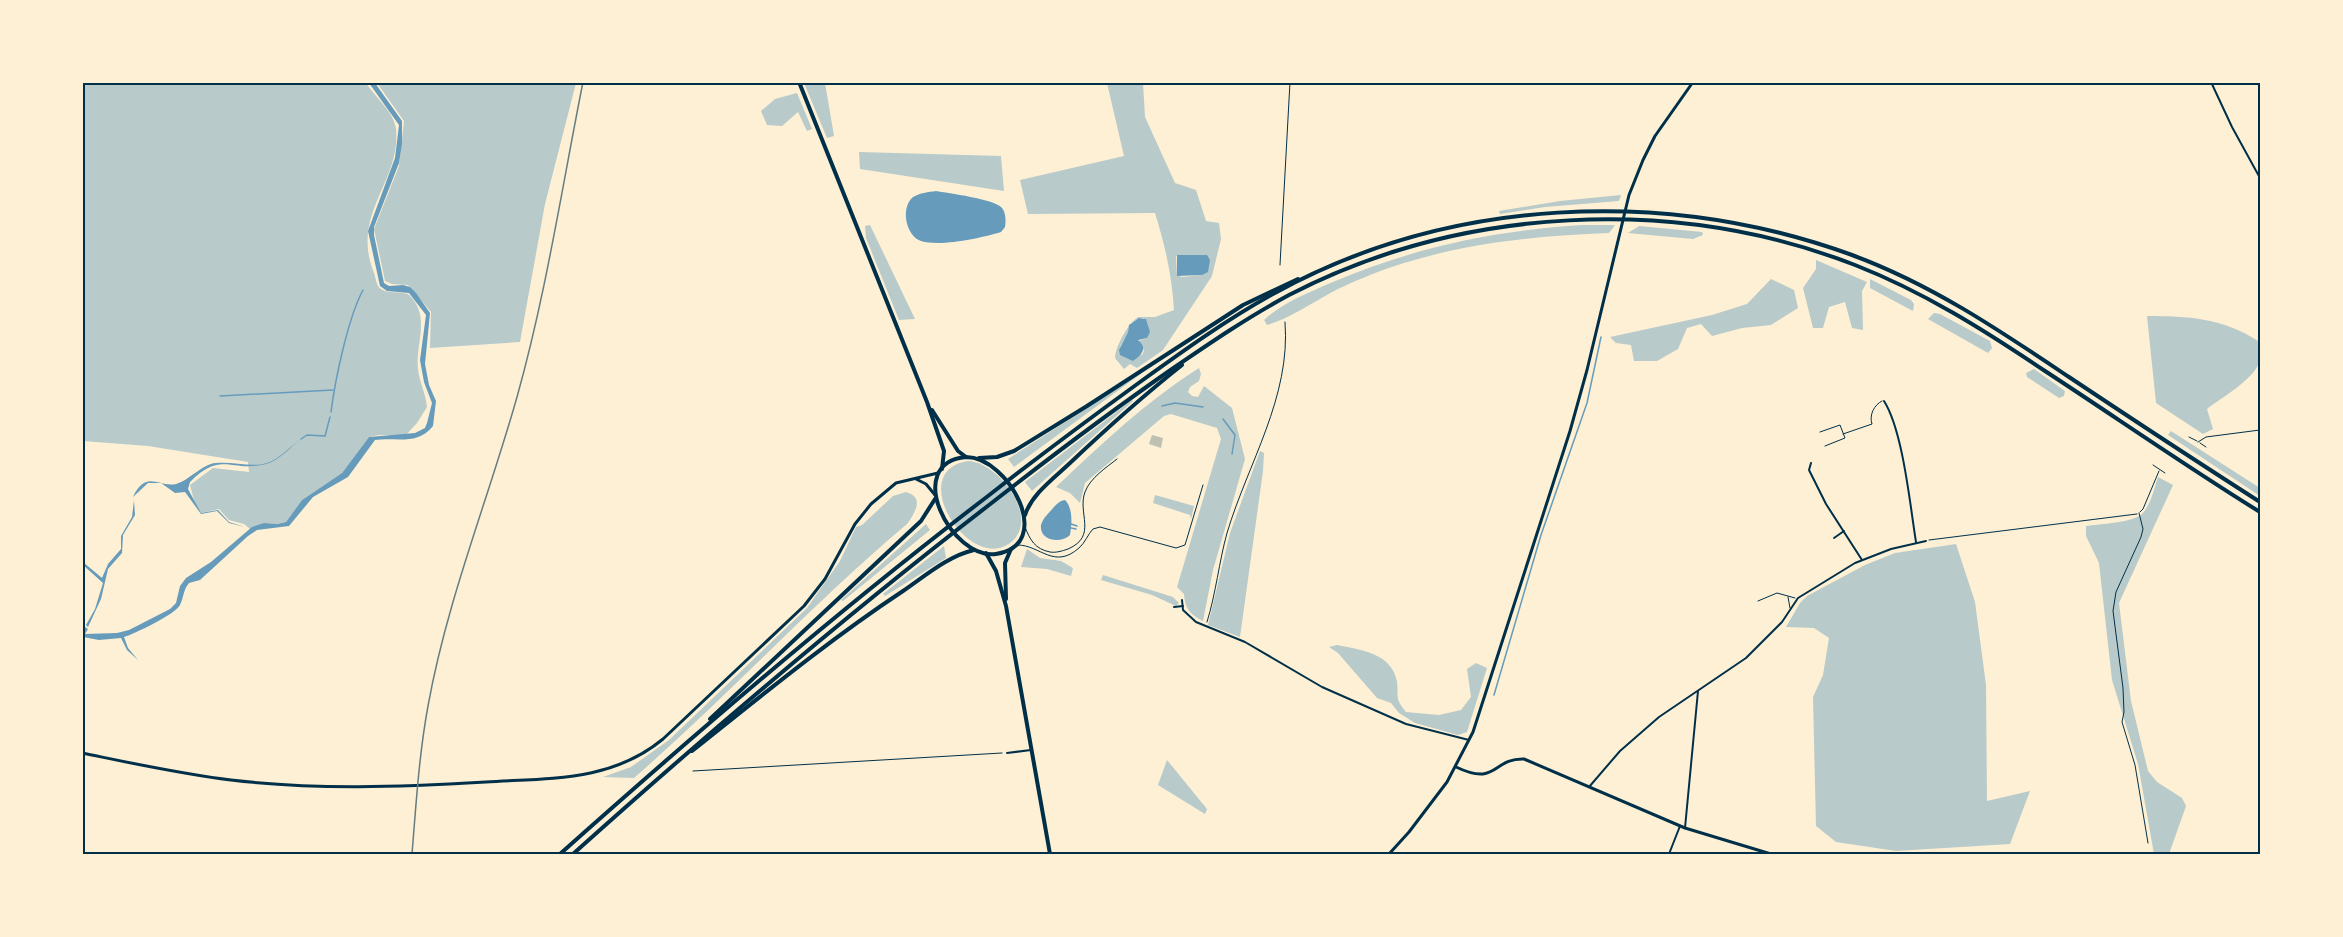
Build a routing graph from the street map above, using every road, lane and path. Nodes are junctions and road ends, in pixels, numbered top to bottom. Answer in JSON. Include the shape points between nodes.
{"nodes":[{"id":1,"x":799,"y":82,"type":"edge"},
{"id":2,"x":1290,"y":82,"type":"edge"},
{"id":3,"x":1693,"y":82,"type":"edge"},
{"id":4,"x":2211,"y":82,"type":"edge"},
{"id":5,"x":2260,"y":178,"type":"edge"},
{"id":6,"x":1280,"y":265,"type":"dead end"},
{"id":7,"x":1330,"y":267,"type":"junction"},
{"id":8,"x":1264,"y":309,"type":"junction"},
{"id":9,"x":1285,"y":322,"type":"dead end"},
{"id":10,"x":1884,"y":401,"type":"joint"},
{"id":11,"x":927,"y":402,"type":"junction"},
{"id":12,"x":2260,"y":430,"type":"edge"},
{"id":13,"x":1820,"y":432,"type":"dead end"},
{"id":14,"x":1843,"y":434,"type":"junction"},
{"id":15,"x":2189,"y":436,"type":"dead end"},
{"id":16,"x":2198,"y":442,"type":"junction"},
{"id":17,"x":1825,"y":446,"type":"dead end"},
{"id":18,"x":2206,"y":447,"type":"dead end"},
{"id":19,"x":966,"y":457,"type":"junction"},
{"id":20,"x":980,"y":458,"type":"junction"},
{"id":21,"x":1117,"y":459,"type":"dead end"},
{"id":22,"x":1811,"y":463,"type":"dead end"},
{"id":23,"x":2153,"y":465,"type":"dead end"},
{"id":24,"x":941,"y":471,"type":"junction"},
{"id":25,"x":2159,"y":471,"type":"junction"},
{"id":26,"x":2165,"y":473,"type":"dead end"},
{"id":27,"x":913,"y":478,"type":"junction"},
{"id":28,"x":1203,"y":485,"type":"dead end"},
{"id":29,"x":935,"y":497,"type":"junction"},
{"id":30,"x":2260,"y":502,"type":"edge"},
{"id":31,"x":2259,"y":511,"type":"edge"},
{"id":32,"x":2139,"y":513,"type":"junction"},
{"id":33,"x":1025,"y":516,"type":"junction"},
{"id":34,"x":1025,"y":525,"type":"junction"},
{"id":35,"x":1844,"y":531,"type":"junction"},
{"id":36,"x":1834,"y":538,"type":"dead end"},
{"id":37,"x":1926,"y":541,"type":"joint"},
{"id":38,"x":1916,"y":542,"type":"junction"},
{"id":39,"x":1012,"y":548,"type":"junction"},
{"id":40,"x":974,"y":550,"type":"junction"},
{"id":41,"x":986,"y":553,"type":"junction"},
{"id":42,"x":1862,"y":560,"type":"junction"},
{"id":43,"x":1789,"y":595,"type":"junction"},
{"id":44,"x":1797,"y":599,"type":"junction"},
{"id":45,"x":1182,"y":600,"type":"dead end"},
{"id":46,"x":1758,"y":601,"type":"dead end"},
{"id":47,"x":1006,"y":606,"type":"junction"},
{"id":48,"x":1183,"y":606,"type":"junction"},
{"id":49,"x":1174,"y":607,"type":"dead end"},
{"id":50,"x":1791,"y":608,"type":"junction"},
{"id":51,"x":1205,"y":627,"type":"junction"},
{"id":52,"x":1698,"y":691,"type":"junction"},
{"id":53,"x":1469,"y":740,"type":"junction"},
{"id":54,"x":1031,"y":750,"type":"junction"},
{"id":55,"x":82,"y":753,"type":"edge"},
{"id":56,"x":1007,"y":753,"type":"joint"},
{"id":57,"x":665,"y":760,"type":"junction"},
{"id":58,"x":698,"y":766,"type":"dead end"},
{"id":59,"x":1456,"y":767,"type":"junction"},
{"id":60,"x":698,"y":770,"type":"junction"},
{"id":61,"x":693,"y":771,"type":"dead end"},
{"id":62,"x":1589,"y":787,"type":"junction"},
{"id":63,"x":646,"y":789,"type":"junction"},
{"id":64,"x":1680,"y":826,"type":"junction"},
{"id":65,"x":1685,"y":828,"type":"junction"},
{"id":66,"x":2148,"y":843,"type":"dead end"},
{"id":67,"x":560,"y":855,"type":"edge"},
{"id":68,"x":573,"y":855,"type":"edge"},
{"id":69,"x":1050,"y":855,"type":"edge"},
{"id":70,"x":1389,"y":855,"type":"edge"},
{"id":71,"x":1669,"y":855,"type":"edge"},
{"id":72,"x":1771,"y":855,"type":"edge"}],
"edges":[{"from":1,"to":11,"type":"highway"},
{"from":2,"to":6,"type":"path"},
{"from":3,"to":53,"type":"street","via":[[1655,136],[1630,192],[1570,431]]},
{"from":4,"to":5,"type":"street"},
{"from":7,"to":20,"type":"highway","via":[[1243,305],[1014,451]]},
{"from":7,"to":30,"type":"highway","via":[[1420,235],[1484,221],[1554,213],[1637,212],[1724,221],[1782,233],[1902,275],[1982,319]]},
{"from":7,"to":57,"type":"highway","via":[[1233,317],[1148,376],[939,534]]},
{"from":8,"to":31,"type":"highway","via":[[1338,273],[1461,235],[1527,224],[1610,220],[1713,228],[1776,241],[1853,264],[1900,284],[1980,327]]},
{"from":8,"to":33,"type":"highway","via":[[1188,361],[1104,431],[1040,492]]},
{"from":8,"to":63,"type":"highway","via":[[1156,380],[943,540],[809,648]]},
{"from":9,"to":51,"type":"path","via":[[1286,354],[1277,397],[1227,532]]},
{"from":10,"to":14,"type":"lane","via":[[1875,406],[1872,423]]},
{"from":10,"to":38,"type":"street","via":[[1899,448]]},
{"from":11,"to":19,"type":"highway","via":[[958,451]]},
{"from":11,"to":24,"type":"highway","via":[[944,451]]},
{"from":12,"to":16,"type":"path","via":[[2206,437]]},
{"from":13,"to":14,"type":"lane","via":[[1840,425]]},
{"from":14,"to":17,"type":"lane","via":[[1842,441]]},
{"from":15,"to":16,"type":"path"},
{"from":16,"to":18,"type":"path"},
{"from":19,"to":20,"type":"highway"},
{"from":19,"to":24,"type":"highway","via":[[952,460]]},
{"from":20,"to":33,"type":"highway","via":[[1009,483]]},
{"from":21,"to":34,"type":"lane","via":[[1086,488],[1085,529],[1075,546],[1060,552],[1042,549],[1032,542]]},
{"from":22,"to":35,"type":"street","via":[[1809,470]]},
{"from":23,"to":25,"type":"path"},
{"from":24,"to":27,"type":"street"},
{"from":24,"to":29,"type":"highway","via":[[935,482]]},
{"from":25,"to":26,"type":"path"},
{"from":25,"to":32,"type":"path"},
{"from":27,"to":29,"type":"street","via":[[926,484]]},
{"from":27,"to":55,"type":"street","via":[[896,483],[871,504],[855,524],[825,579],[794,617],[663,739],[640,756],[613,768],[583,774],[431,785],[346,787],[231,780]]},
{"from":28,"to":39,"type":"lane","via":[[1185,545],[1180,547],[1105,527],[1093,529],[1082,546],[1061,556],[1042,554],[1027,546]]},
{"from":29,"to":40,"type":"highway","via":[[950,526]]},
{"from":29,"to":57,"type":"highway","via":[[921,521]]},
{"from":32,"to":37,"type":"path"},
{"from":32,"to":66,"type":"path","via":[[2141,537],[2116,592],[2113,611],[2123,688],[2122,722]]},
{"from":33,"to":34,"type":"highway"},
{"from":34,"to":39,"type":"highway"},
{"from":35,"to":36,"type":"street"},
{"from":35,"to":42,"type":"street"},
{"from":37,"to":38,"type":"street"},
{"from":38,"to":42,"type":"street"},
{"from":39,"to":41,"type":"highway"},
{"from":39,"to":47,"type":"highway","via":[[1005,563]]},
{"from":40,"to":41,"type":"highway"},
{"from":40,"to":63,"type":"highway","via":[[955,556],[861,619]]},
{"from":41,"to":47,"type":"highway","via":[[996,571]]},
{"from":42,"to":44,"type":"street"},
{"from":43,"to":44,"type":"lane"},
{"from":43,"to":46,"type":"lane","via":[[1777,593]]},
{"from":43,"to":50,"type":"lane"},
{"from":44,"to":50,"type":"street"},
{"from":45,"to":48,"type":"street"},
{"from":47,"to":54,"type":"highway"},
{"from":48,"to":49,"type":"street"},
{"from":48,"to":51,"type":"street","via":[[1187,615]]},
{"from":50,"to":52,"type":"street","via":[[1778,627],[1746,657]]},
{"from":51,"to":53,"type":"street","via":[[1245,642],[1352,701],[1406,724]]},
{"from":52,"to":62,"type":"street","via":[[1677,703],[1620,751]]},
{"from":52,"to":65,"type":"street"},
{"from":53,"to":59,"type":"street"},
{"from":54,"to":56,"type":"street"},
{"from":54,"to":69,"type":"highway"},
{"from":56,"to":60,"type":"path"},
{"from":57,"to":67,"type":"highway"},
{"from":58,"to":60,"type":"path"},
{"from":59,"to":62,"type":"street","via":[[1479,775],[1524,759]]},
{"from":59,"to":70,"type":"street"},
{"from":60,"to":61,"type":"path"},
{"from":62,"to":64,"type":"street"},
{"from":63,"to":68,"type":"highway"},
{"from":64,"to":65,"type":"street"},
{"from":64,"to":71,"type":"street"},
{"from":65,"to":72,"type":"street"}]}
